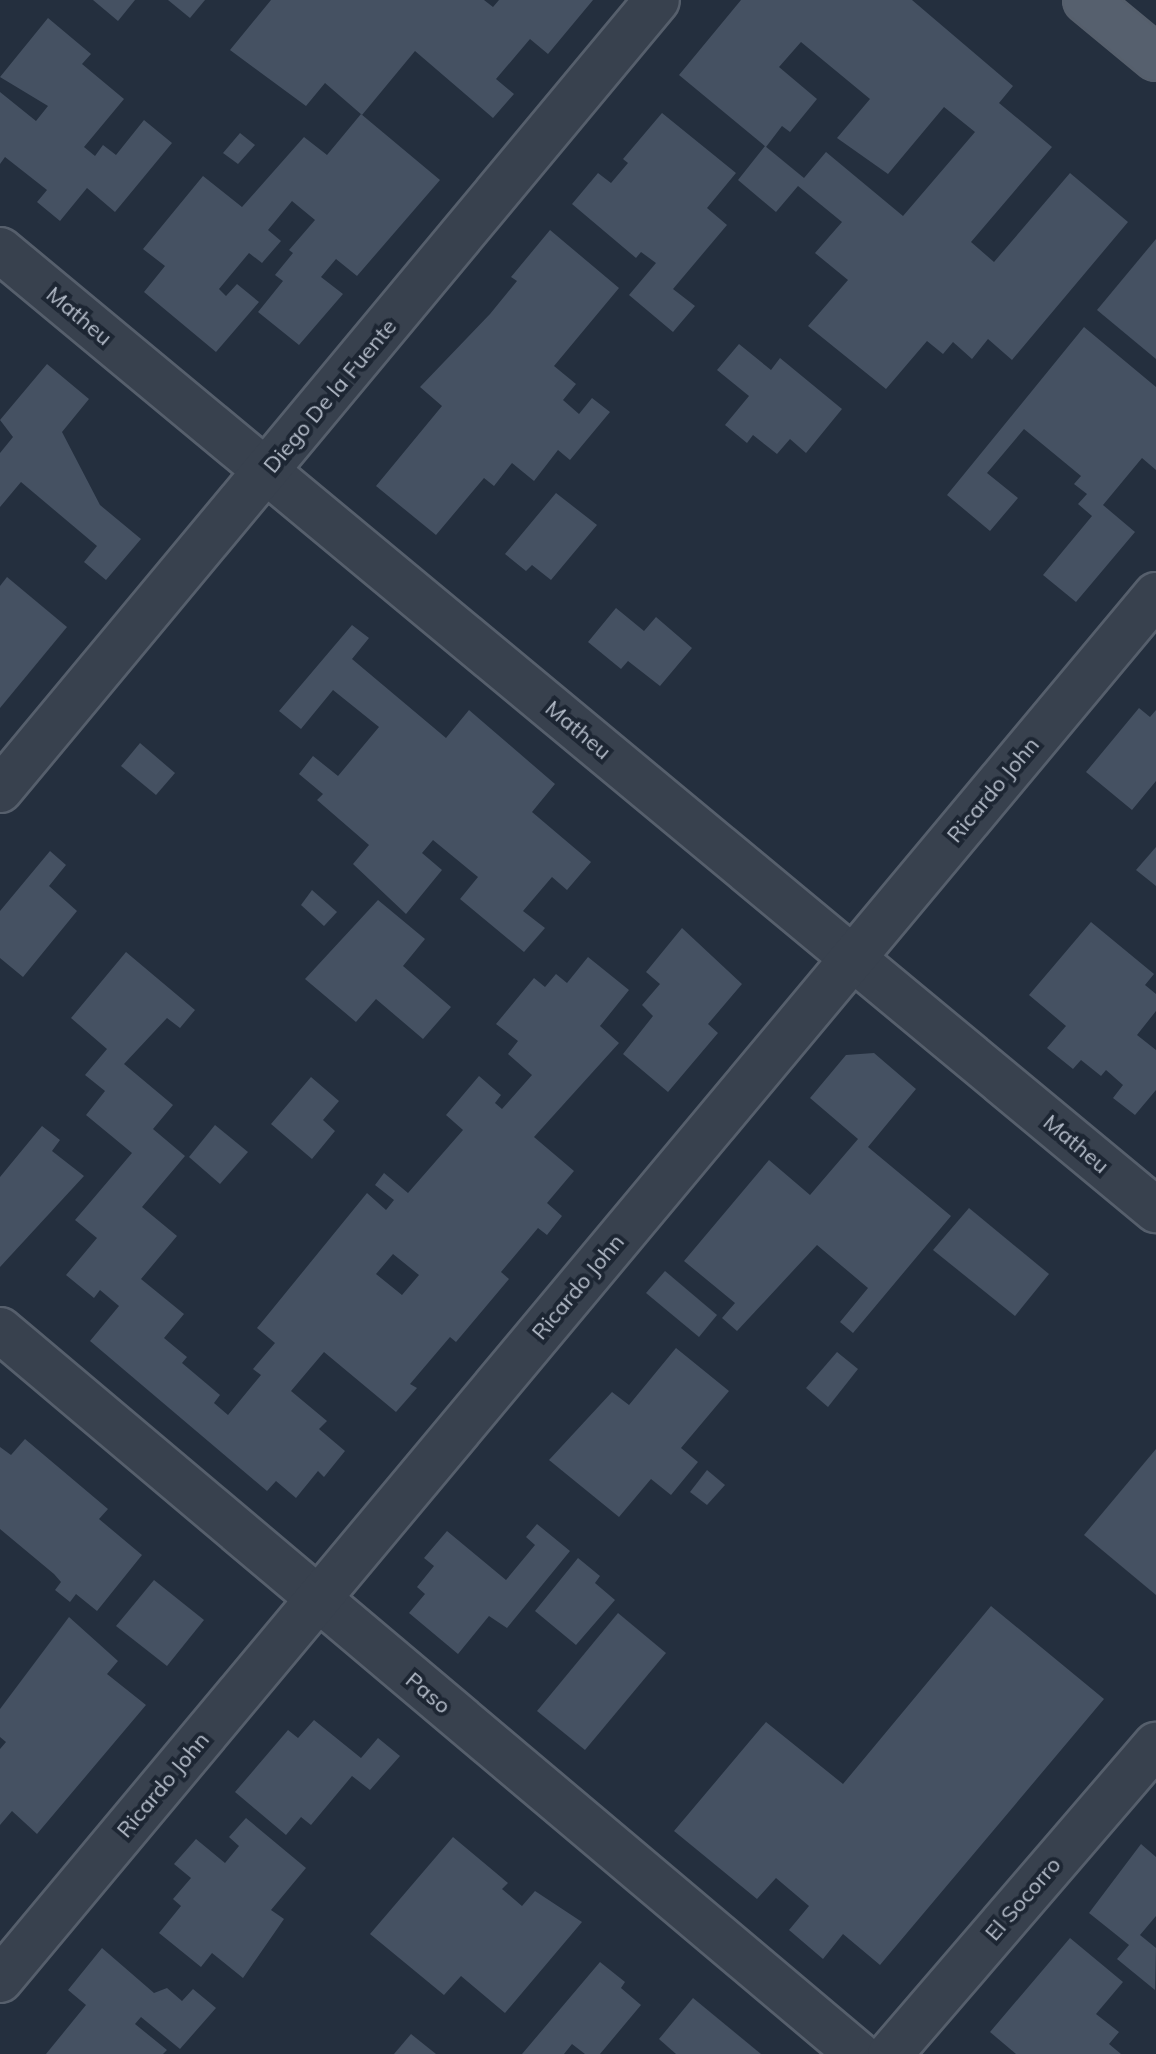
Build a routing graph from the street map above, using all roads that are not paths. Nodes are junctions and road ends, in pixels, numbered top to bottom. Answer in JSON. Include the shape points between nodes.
{"nodes":[{"id":1,"x":657,"y":0,"type":"edge"},
{"id":2,"x":1086,"y":0,"type":"edge"},
{"id":3,"x":1156,"y":58,"type":"edge"},
{"id":4,"x":0,"y":250,"type":"edge"},
{"id":5,"x":267,"y":473,"type":"junction"},
{"id":6,"x":1156,"y":595,"type":"edge"},
{"id":7,"x":0,"y":790,"type":"edge"},
{"id":8,"x":853,"y":958,"type":"junction"},
{"id":9,"x":1156,"y":1210,"type":"edge"},
{"id":10,"x":0,"y":1330,"type":"edge"},
{"id":11,"x":317,"y":1600,"type":"junction"},
{"id":12,"x":1156,"y":1745,"type":"edge"},
{"id":13,"x":0,"y":1980,"type":"edge"},
{"id":14,"x":858,"y":2054,"type":"edge"},
{"id":15,"x":890,"y":2054,"type":"edge"}],
"edges":[{"from":1,"to":5,"type":"street","name":"Diego De la Fuente"},
{"from":2,"to":3,"type":"main road"},
{"from":4,"to":5,"type":"street","name":"Matheu"},
{"from":5,"to":7,"type":"street","name":"Diego De la Fuente"},
{"from":5,"to":8,"type":"street","name":"Matheu"},
{"from":6,"to":8,"type":"street","name":"Ricardo John"},
{"from":8,"to":9,"type":"street","name":"Matheu"},
{"from":8,"to":11,"type":"street","name":"Ricardo John"},
{"from":10,"to":11,"type":"street","name":"Paso"},
{"from":11,"to":13,"type":"street","name":"Ricardo John"},
{"from":11,"to":14,"type":"street","name":"Paso"},
{"from":12,"to":15,"type":"street","name":"El Socorro"}]}
